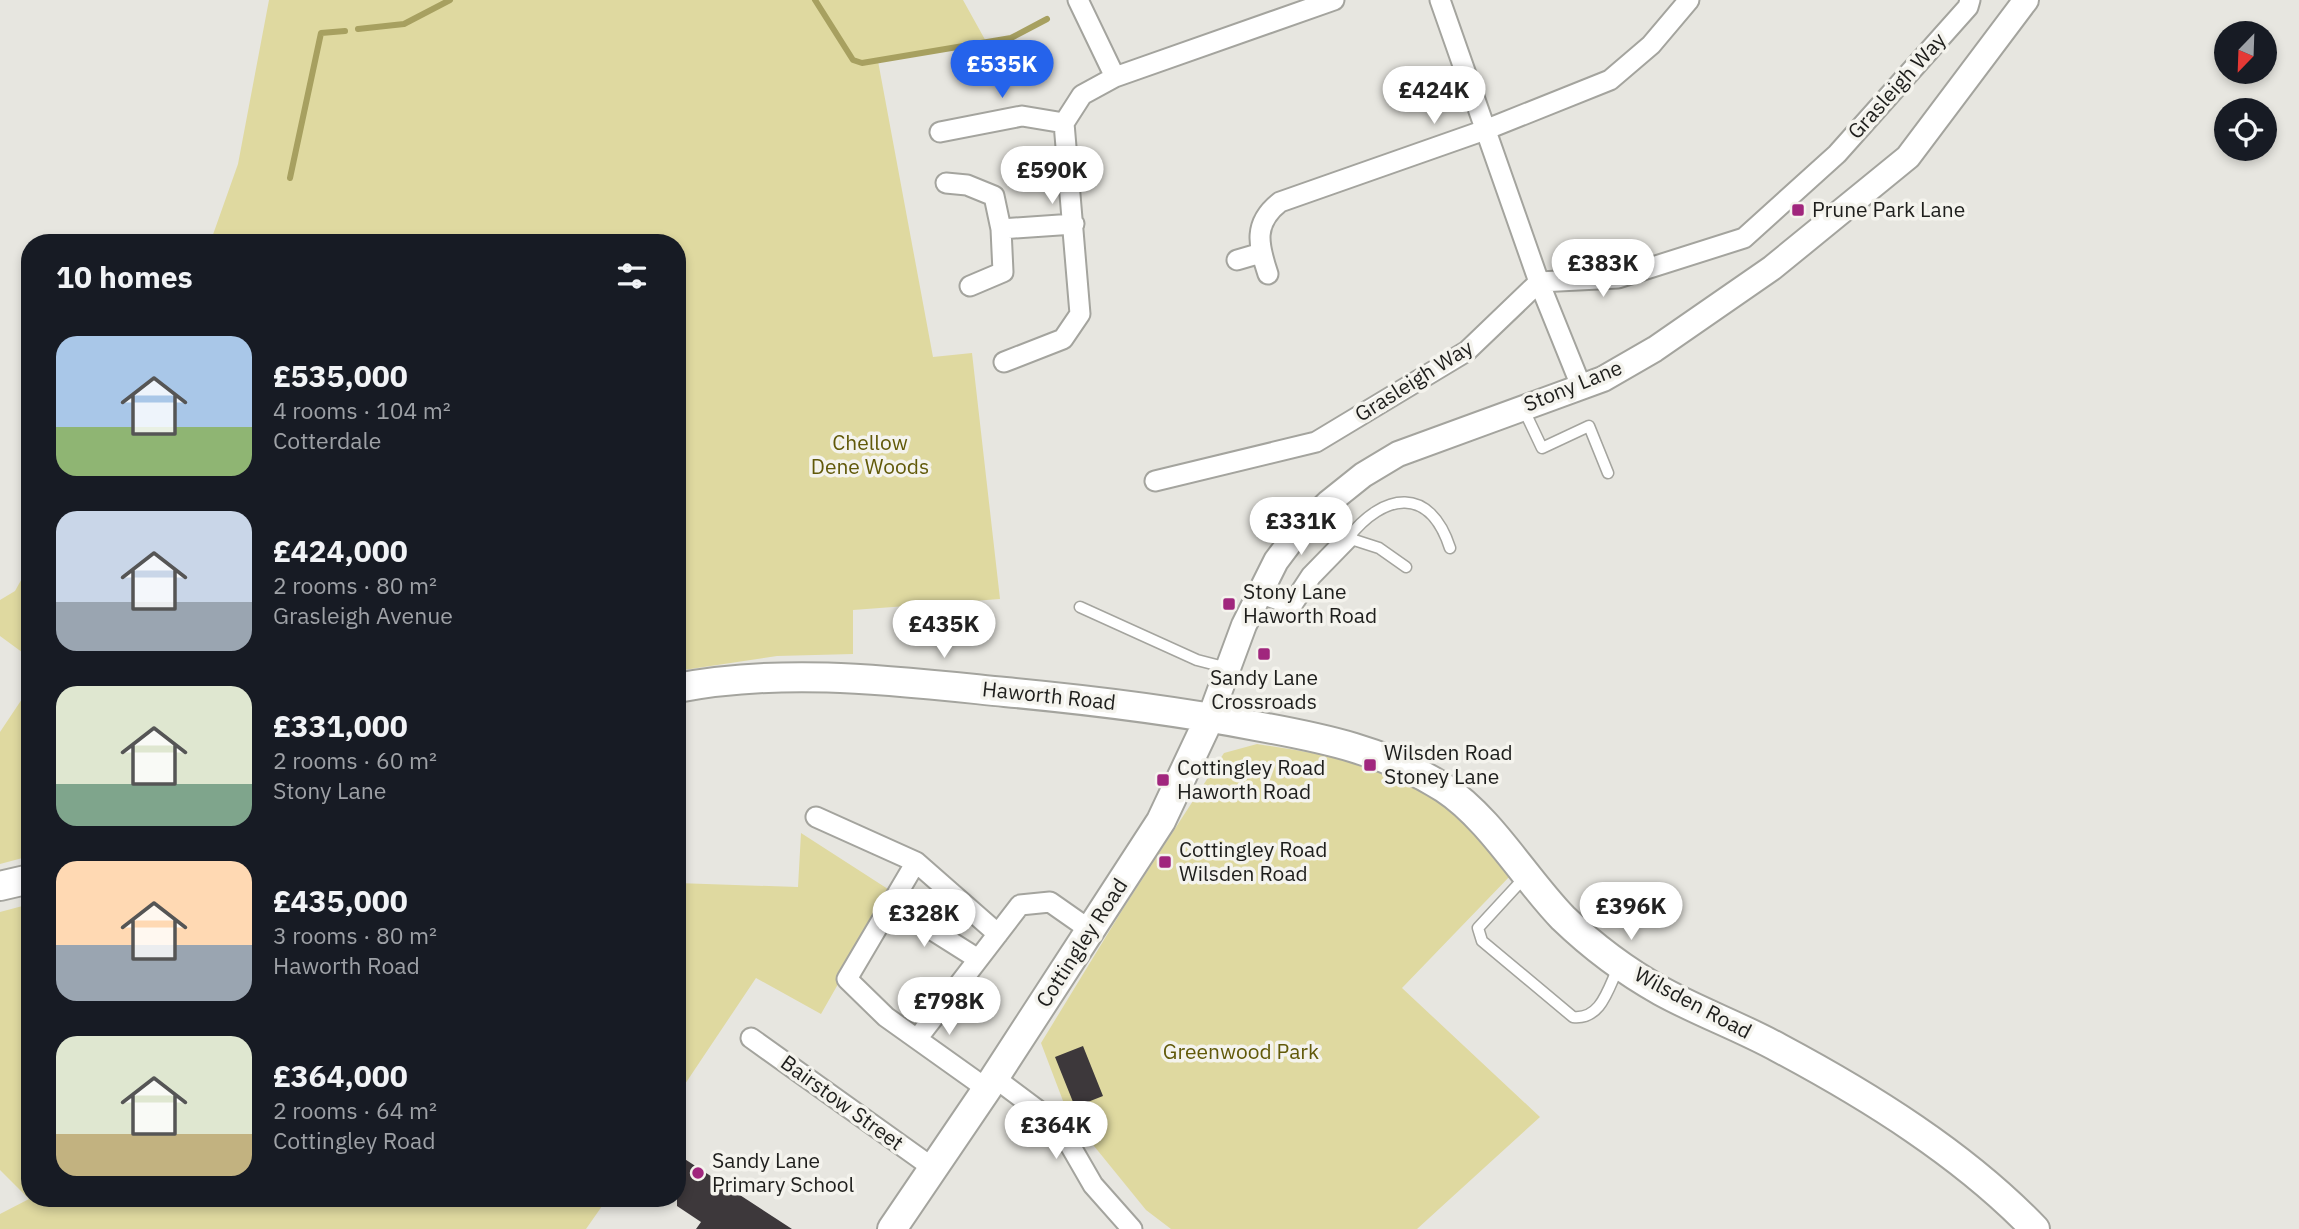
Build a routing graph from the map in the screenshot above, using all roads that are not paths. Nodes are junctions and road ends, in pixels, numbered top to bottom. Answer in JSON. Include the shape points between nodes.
{"nodes":[{"id":1,"x":1078,"y":0,"type":"edge"},
{"id":2,"x":1334,"y":0,"type":"edge"},
{"id":3,"x":1440,"y":0,"type":"edge"},
{"id":4,"x":1689,"y":0,"type":"edge"},
{"id":5,"x":1970,"y":0,"type":"edge"},
{"id":6,"x":2026,"y":0,"type":"edge"},
{"id":7,"x":1115,"y":77,"type":"junction"},
{"id":8,"x":1064,"y":123,"type":"junction"},
{"id":9,"x":1485,"y":130,"type":"junction"},
{"id":10,"x":940,"y":132,"type":"dead end"},
{"id":11,"x":946,"y":183,"type":"dead end"},
{"id":12,"x":1074,"y":224,"type":"junction"},
{"id":13,"x":1001,"y":229,"type":"junction"},
{"id":14,"x":1261,"y":253,"type":"junction"},
{"id":15,"x":1237,"y":260,"type":"dead end"},
{"id":16,"x":1268,"y":274,"type":"dead end"},
{"id":17,"x":1539,"y":282,"type":"junction"},
{"id":18,"x":970,"y":286,"type":"dead end"},
{"id":19,"x":1004,"y":362,"type":"dead end"},
{"id":20,"x":1581,"y":386,"type":"junction"},
{"id":21,"x":1523,"y":407,"type":"junction"},
{"id":22,"x":1608,"y":473,"type":"dead end"},
{"id":23,"x":1155,"y":481,"type":"dead end"},
{"id":24,"x":1348,"y":538,"type":"junction"},
{"id":25,"x":1450,"y":548,"type":"dead end"},
{"id":26,"x":1406,"y":567,"type":"dead end"},
{"id":27,"x":1259,"y":593,"type":"junction"},
{"id":28,"x":1080,"y":607,"type":"dead end"},
{"id":29,"x":1228,"y":668,"type":"junction"},
{"id":30,"x":686,"y":686,"type":"edge"},
{"id":31,"x":1210,"y":717,"type":"junction"},
{"id":32,"x":816,"y":817,"type":"dead end"},
{"id":33,"x":916,"y":862,"type":"junction"},
{"id":34,"x":1527,"y":874,"type":"junction"},
{"id":35,"x":21,"y":880,"type":"edge"},
{"id":36,"x":0,"y":886,"type":"edge"},
{"id":37,"x":891,"y":904,"type":"junction"},
{"id":38,"x":1090,"y":930,"type":"junction"},
{"id":39,"x":998,"y":934,"type":"junction"},
{"id":40,"x":978,"y":959,"type":"junction"},
{"id":41,"x":1620,"y":964,"type":"junction"},
{"id":42,"x":751,"y":1038,"type":"dead end"},
{"id":43,"x":917,"y":1039,"type":"junction"},
{"id":44,"x":991,"y":1083,"type":"junction"},
{"id":45,"x":933,"y":1168,"type":"junction"},
{"id":46,"x":892,"y":1229,"type":"edge"},
{"id":47,"x":1132,"y":1229,"type":"edge"},
{"id":48,"x":2035,"y":1229,"type":"edge"}],
"edges":[{"from":1,"to":7,"type":"street"},
{"from":2,"to":7,"type":"street"},
{"from":3,"to":9,"type":"street"},
{"from":4,"to":9,"type":"street","via":[[1651,45],[1610,80]]},
{"from":5,"to":17,"type":"street","name":"Grasleigh Way","via":[[1837,154],[1744,238],[1618,278]]},
{"from":6,"to":20,"type":"street","name":"Stony Lane","via":[[1908,157],[1772,268],[1655,349],[1603,379]]},
{"from":7,"to":8,"type":"street","via":[[1082,95]]},
{"from":8,"to":10,"type":"street","via":[[1022,116]]},
{"from":8,"to":12,"type":"street"},
{"from":9,"to":14,"type":"street","via":[[1280,202],[1261,221]]},
{"from":9,"to":17,"type":"street"},
{"from":11,"to":13,"type":"street","via":[[967,185],[994,196]]},
{"from":12,"to":13,"type":"street"},
{"from":12,"to":19,"type":"street","via":[[1080,314],[1063,339]]},
{"from":13,"to":18,"type":"street","via":[[1003,272]]},
{"from":14,"to":15,"type":"street"},
{"from":14,"to":16,"type":"street"},
{"from":17,"to":20,"type":"street"},
{"from":17,"to":23,"type":"street","name":"Grasleigh Way","via":[[1467,351],[1316,442]]},
{"from":20,"to":21,"type":"street","name":"Stony Lane"},
{"from":21,"to":22,"type":"lane","via":[[1542,448],[1589,426]]},
{"from":21,"to":27,"type":"street","name":"Stony Lane","via":[[1398,454],[1363,475],[1297,533]]},
{"from":24,"to":25,"type":"lane","via":[[1377,511],[1395,502],[1409,502],[1436,516]]},
{"from":24,"to":26,"type":"lane","via":[[1379,548]]},
{"from":24,"to":27,"type":"street","via":[[1311,576],[1292,605]]},
{"from":27,"to":29,"type":"street","name":"Stony Lane"},
{"from":28,"to":29,"type":"lane","via":[[1197,660]]},
{"from":29,"to":31,"type":"street","name":"Stony Lane"},
{"from":30,"to":31,"type":"main road","name":"Haworth Road","via":[[727,678],[877,677],[1100,700]]},
{"from":31,"to":34,"type":"main road","name":"Wilsden Road","via":[[1332,740],[1391,759],[1447,790]]},
{"from":31,"to":38,"type":"main road","name":"Cottingley Road","via":[[1161,821]]},
{"from":32,"to":33,"type":"street"},
{"from":33,"to":37,"type":"street"},
{"from":33,"to":39,"type":"street"},
{"from":34,"to":41,"type":"main road","name":"Wilsden Road","via":[[1563,918]]},
{"from":34,"to":41,"type":"lane","via":[[1478,928],[1482,941],[1573,1017],[1582,1018],[1600,1006]]},
{"from":35,"to":36,"type":"main road"},
{"from":37,"to":40,"type":"street"},
{"from":37,"to":43,"type":"street","via":[[847,979]]},
{"from":38,"to":39,"type":"street","via":[[1049,902],[1020,905]]},
{"from":38,"to":44,"type":"main road","name":"Cottingley Road"},
{"from":39,"to":40,"type":"street"},
{"from":40,"to":43,"type":"street"},
{"from":41,"to":48,"type":"main road","name":"Wilsden Road","via":[[1661,991],[1775,1046],[1862,1097],[1941,1149]]},
{"from":42,"to":45,"type":"street","name":"Bairstow Street"},
{"from":43,"to":44,"type":"street"},
{"from":44,"to":45,"type":"main road","name":"Cottingley Road"},
{"from":44,"to":47,"type":"street","via":[[1059,1126],[1093,1185]]},
{"from":45,"to":46,"type":"main road","name":"Cottingley Road"}]}
